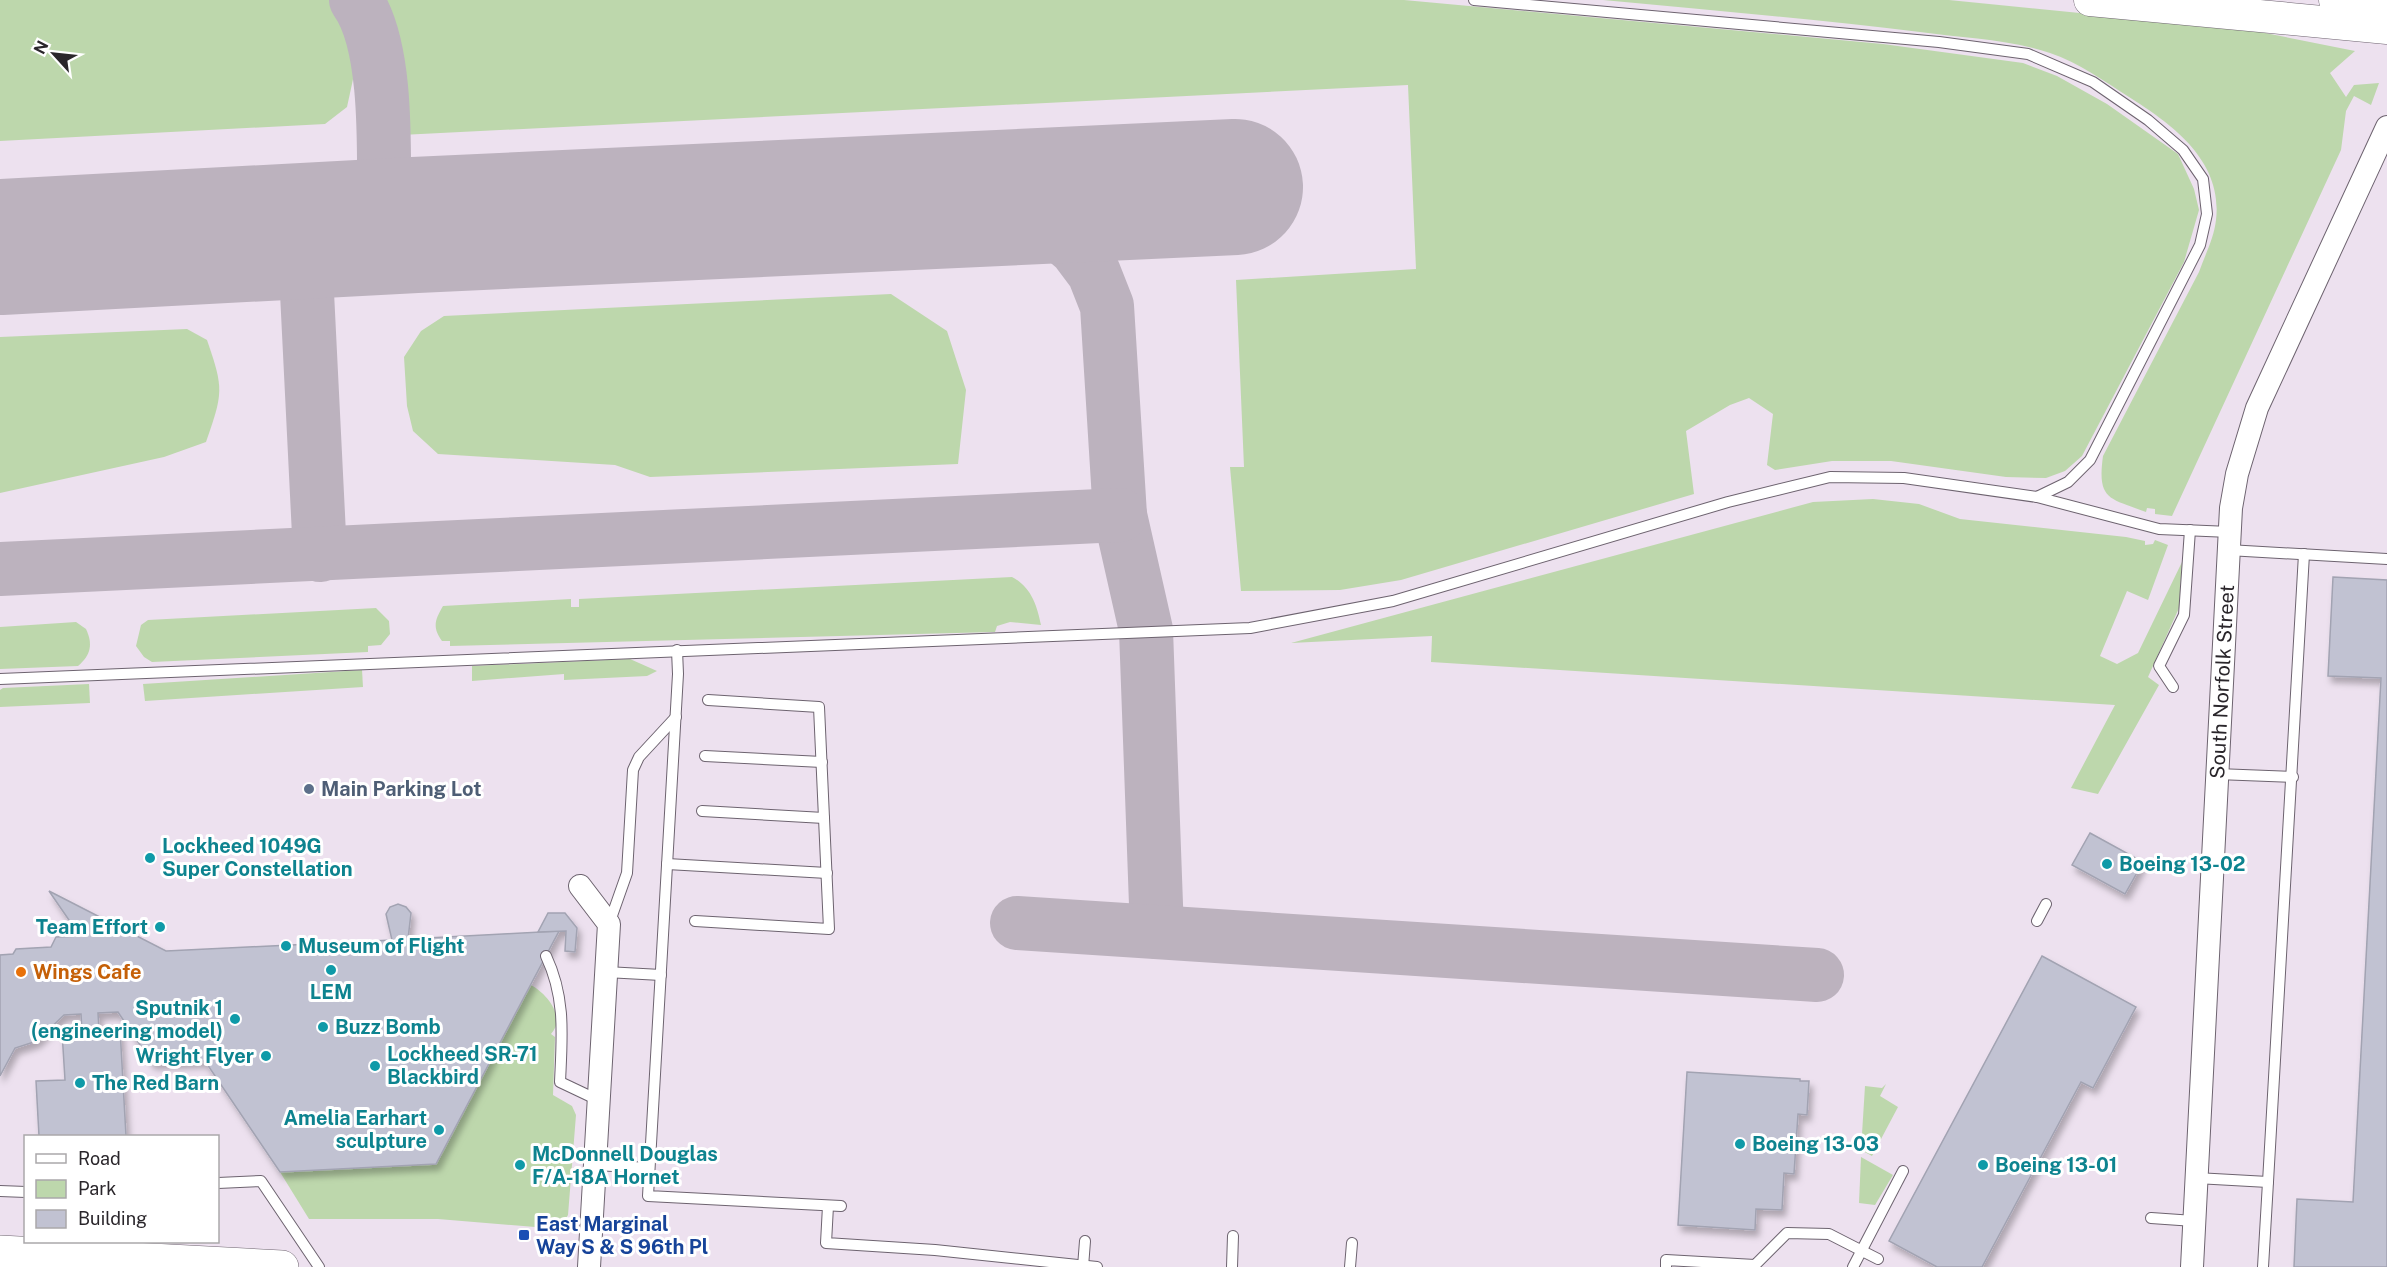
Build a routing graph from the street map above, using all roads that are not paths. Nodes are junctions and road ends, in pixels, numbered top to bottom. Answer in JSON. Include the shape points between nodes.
{"nodes":[{"id":1,"x":1474,"y":0,"type":"edge"},
{"id":2,"x":2090,"y":0,"type":"edge"},
{"id":3,"x":2335,"y":0,"type":"edge"},
{"id":4,"x":2387,"y":5,"type":"edge"},
{"id":5,"x":2387,"y":28,"type":"edge"},
{"id":6,"x":2387,"y":127,"type":"edge"},
{"id":7,"x":2037,"y":497,"type":"junction"},
{"id":8,"x":2190,"y":530,"type":"junction"},
{"id":9,"x":2229,"y":541,"type":"junction"},
{"id":10,"x":2304,"y":554,"type":"junction"},
{"id":11,"x":2387,"y":559,"type":"edge"},
{"id":12,"x":677,"y":651,"type":"junction"},
{"id":13,"x":0,"y":679,"type":"edge"},
{"id":14,"x":2173,"y":687,"type":"dead end"},
{"id":15,"x":708,"y":700,"type":"dead end"},
{"id":16,"x":676,"y":717,"type":"junction"},
{"id":17,"x":705,"y":756,"type":"dead end"},
{"id":18,"x":822,"y":762,"type":"junction"},
{"id":19,"x":2217,"y":774,"type":"junction"},
{"id":20,"x":2294,"y":777,"type":"junction"},
{"id":21,"x":702,"y":811,"type":"dead end"},
{"id":22,"x":824,"y":818,"type":"junction"},
{"id":23,"x":667,"y":864,"type":"junction"},
{"id":24,"x":827,"y":873,"type":"junction"},
{"id":25,"x":579,"y":886,"type":"dead end"},
{"id":26,"x":2046,"y":904,"type":"dead end"},
{"id":27,"x":695,"y":921,"type":"dead end"},
{"id":28,"x":2037,"y":921,"type":"dead end"},
{"id":29,"x":609,"y":924,"type":"junction"},
{"id":30,"x":546,"y":956,"type":"dead end"},
{"id":31,"x":606,"y":972,"type":"junction"},
{"id":32,"x":661,"y":975,"type":"junction"},
{"id":33,"x":598,"y":1100,"type":"junction"},
{"id":34,"x":595,"y":1165,"type":"junction"},
{"id":35,"x":649,"y":1168,"type":"junction"},
{"id":36,"x":1903,"y":1171,"type":"dead end"},
{"id":37,"x":2196,"y":1178,"type":"junction"},
{"id":38,"x":2268,"y":1182,"type":"junction"},
{"id":39,"x":219,"y":1183,"type":"edge"},
{"id":40,"x":0,"y":1191,"type":"edge"},
{"id":41,"x":24,"y":1192,"type":"edge"},
{"id":42,"x":828,"y":1206,"type":"junction"},
{"id":43,"x":841,"y":1206,"type":"dead end"},
{"id":44,"x":2151,"y":1218,"type":"dead end"},
{"id":45,"x":2194,"y":1221,"type":"junction"},
{"id":46,"x":1233,"y":1236,"type":"dead end"},
{"id":47,"x":1085,"y":1241,"type":"dead end"},
{"id":48,"x":1352,"y":1243,"type":"dead end"},
{"id":49,"x":1861,"y":1250,"type":"junction"},
{"id":50,"x":0,"y":1252,"type":"edge"},
{"id":51,"x":1878,"y":1259,"type":"dead end"},
{"id":52,"x":1666,"y":1264,"type":"edge"},
{"id":53,"x":1083,"y":1266,"type":"edge"},
{"id":54,"x":282,"y":1267,"type":"edge"},
{"id":55,"x":319,"y":1267,"type":"edge"},
{"id":56,"x":589,"y":1267,"type":"edge"},
{"id":57,"x":1097,"y":1267,"type":"edge"},
{"id":58,"x":1232,"y":1267,"type":"edge"},
{"id":59,"x":1350,"y":1267,"type":"edge"},
{"id":60,"x":1853,"y":1267,"type":"edge"},
{"id":61,"x":2192,"y":1267,"type":"edge"},
{"id":62,"x":2263,"y":1267,"type":"edge"}],
"edges":[{"from":1,"to":7,"type":"lane","via":[[1939,42],[2028,54],[2093,82],[2183,150],[2203,178],[2207,213],[2200,245],[2091,460],[2068,482]]},
{"from":2,"to":5,"type":"main road"},
{"from":3,"to":4,"type":"main road"},
{"from":6,"to":9,"type":"street","name":"South Norfolk Street","via":[[2258,408],[2237,474]]},
{"from":7,"to":8,"type":"lane","via":[[2159,529]]},
{"from":7,"to":12,"type":"lane","via":[[1904,478],[1830,477],[1728,502],[1393,601],[1250,628]]},
{"from":8,"to":9,"type":"lane"},
{"from":8,"to":14,"type":"lane","via":[[2184,615],[2159,666]]},
{"from":9,"to":10,"type":"lane"},
{"from":9,"to":19,"type":"street","name":"South Norfolk Street"},
{"from":10,"to":11,"type":"lane"},
{"from":10,"to":20,"type":"lane"},
{"from":12,"to":13,"type":"lane"},
{"from":12,"to":16,"type":"lane"},
{"from":15,"to":18,"type":"lane","via":[[819,707]]},
{"from":16,"to":23,"type":"lane"},
{"from":16,"to":29,"type":"lane","via":[[639,757],[633,770],[627,873]]},
{"from":17,"to":18,"type":"lane"},
{"from":18,"to":22,"type":"lane"},
{"from":19,"to":20,"type":"lane"},
{"from":19,"to":37,"type":"street","name":"South Norfolk Street"},
{"from":20,"to":38,"type":"lane"},
{"from":21,"to":22,"type":"lane"},
{"from":22,"to":24,"type":"lane"},
{"from":23,"to":24,"type":"lane"},
{"from":23,"to":32,"type":"lane"},
{"from":24,"to":27,"type":"lane","via":[[829,929]]},
{"from":25,"to":29,"type":"street"},
{"from":26,"to":28,"type":"lane"},
{"from":29,"to":31,"type":"street"},
{"from":30,"to":33,"type":"lane","via":[[558,983],[563,1013],[560,1082]]},
{"from":31,"to":32,"type":"lane"},
{"from":31,"to":33,"type":"street"},
{"from":32,"to":35,"type":"lane"},
{"from":33,"to":34,"type":"street"},
{"from":34,"to":35,"type":"lane"},
{"from":34,"to":56,"type":"street"},
{"from":35,"to":42,"type":"lane","via":[[648,1196]]},
{"from":36,"to":49,"type":"lane"},
{"from":37,"to":38,"type":"lane"},
{"from":37,"to":45,"type":"street","name":"South Norfolk Street"},
{"from":38,"to":62,"type":"lane"},
{"from":39,"to":55,"type":"lane","via":[[261,1180]]},
{"from":40,"to":41,"type":"lane"},
{"from":42,"to":43,"type":"lane"},
{"from":42,"to":53,"type":"lane","via":[[826,1243]]},
{"from":44,"to":45,"type":"lane"},
{"from":45,"to":61,"type":"street","name":"South Norfolk Street"},
{"from":46,"to":58,"type":"lane"},
{"from":47,"to":53,"type":"lane"},
{"from":48,"to":59,"type":"lane"},
{"from":49,"to":51,"type":"lane"},
{"from":49,"to":52,"type":"lane","via":[[1829,1234],[1787,1233],[1755,1265]]},
{"from":49,"to":60,"type":"lane"},
{"from":50,"to":54,"type":"main road"},
{"from":53,"to":57,"type":"lane"}]}
